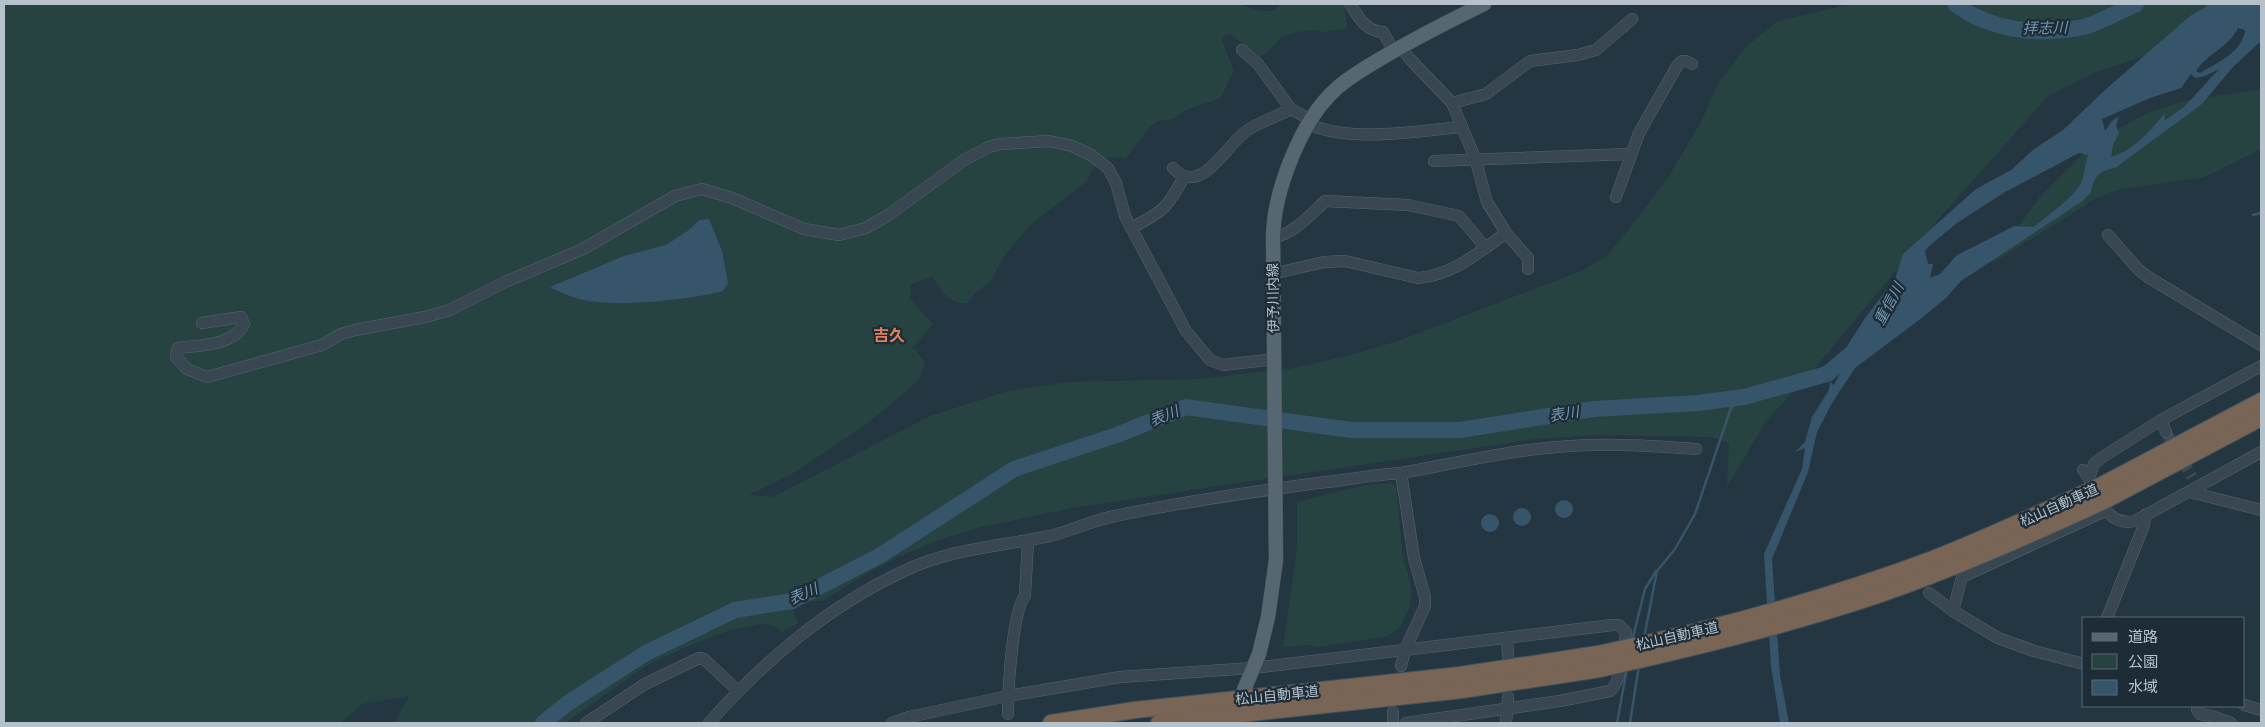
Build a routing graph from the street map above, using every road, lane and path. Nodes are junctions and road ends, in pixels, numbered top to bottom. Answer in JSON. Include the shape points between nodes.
{"nodes":[{"id":1,"x":1350,"y":4,"type":"edge"},
{"id":2,"x":1484,"y":4,"type":"edge"},
{"id":3,"x":1632,"y":19,"type":"dead end"},
{"id":4,"x":1398,"y":49,"type":"junction"},
{"id":5,"x":1242,"y":50,"type":"dead end"},
{"id":6,"x":1692,"y":64,"type":"dead end"},
{"id":7,"x":1452,"y":103,"type":"junction"},
{"id":8,"x":1291,"y":110,"type":"junction"},
{"id":9,"x":1310,"y":122,"type":"junction"},
{"id":10,"x":1461,"y":127,"type":"junction"},
{"id":11,"x":1630,"y":154,"type":"junction"},
{"id":12,"x":1475,"y":158,"type":"junction"},
{"id":13,"x":1434,"y":160,"type":"dead end"},
{"id":14,"x":1173,"y":168,"type":"dead end"},
{"id":15,"x":1184,"y":177,"type":"junction"},
{"id":16,"x":1616,"y":197,"type":"dead end"},
{"id":17,"x":1131,"y":228,"type":"junction"},
{"id":18,"x":1506,"y":234,"type":"junction"},
{"id":19,"x":2108,"y":235,"type":"dead end"},
{"id":20,"x":1272,"y":237,"type":"junction"},
{"id":21,"x":1486,"y":248,"type":"junction"},
{"id":22,"x":1528,"y":269,"type":"dead end"},
{"id":23,"x":1272,"y":274,"type":"junction"},
{"id":24,"x":202,"y":323,"type":"dead end"},
{"id":25,"x":2261,"y":345,"type":"edge"},
{"id":26,"x":1275,"y":362,"type":"junction"},
{"id":27,"x":2261,"y":366,"type":"edge"},
{"id":28,"x":2261,"y":401,"type":"edge"},
{"id":29,"x":2261,"y":418,"type":"edge"},
{"id":30,"x":2161,"y":420,"type":"junction"},
{"id":31,"x":2166,"y":432,"type":"tunnel mouth"},
{"id":32,"x":1696,"y":449,"type":"dead end"},
{"id":33,"x":2261,"y":452,"type":"edge"},
{"id":34,"x":1401,"y":473,"type":"junction"},
{"id":35,"x":2192,"y":477,"type":"tunnel mouth"},
{"id":36,"x":1277,"y":486,"type":"junction"},
{"id":37,"x":2097,"y":489,"type":"junction"},
{"id":38,"x":2194,"y":490,"type":"junction"},
{"id":39,"x":2261,"y":510,"type":"edge"},
{"id":40,"x":2145,"y":515,"type":"junction"},
{"id":41,"x":1028,"y":540,"type":"junction"},
{"id":42,"x":1929,"y":593,"type":"dead end"},
{"id":43,"x":1953,"y":611,"type":"junction"},
{"id":44,"x":2107,"y":617,"type":"edge"},
{"id":45,"x":1507,"y":639,"type":"junction"},
{"id":46,"x":1405,"y":650,"type":"junction"},
{"id":47,"x":1508,"y":655,"type":"dead end"},
{"id":48,"x":1599,"y":661,"type":"junction"},
{"id":49,"x":2082,"y":663,"type":"edge"},
{"id":50,"x":1401,"y":666,"type":"dead end"},
{"id":51,"x":1253,"y":668,"type":"junction"},
{"id":52,"x":1244,"y":690,"type":"dead end"},
{"id":53,"x":738,"y":691,"type":"junction"},
{"id":54,"x":1008,"y":696,"type":"junction"},
{"id":55,"x":1508,"y":697,"type":"dead end"},
{"id":56,"x":2245,"y":706,"type":"edge"},
{"id":57,"x":2198,"y":707,"type":"edge"},
{"id":58,"x":1506,"y":710,"type":"junction"},
{"id":59,"x":2261,"y":710,"type":"edge"},
{"id":60,"x":1008,"y":714,"type":"dead end"},
{"id":61,"x":586,"y":723,"type":"edge"},
{"id":62,"x":709,"y":723,"type":"edge"},
{"id":63,"x":892,"y":723,"type":"edge"},
{"id":64,"x":1051,"y":723,"type":"edge"},
{"id":65,"x":1159,"y":723,"type":"edge"},
{"id":66,"x":1406,"y":723,"type":"edge"},
{"id":67,"x":1506,"y":723,"type":"edge"},
{"id":68,"x":2231,"y":723,"type":"edge"}],
"edges":[{"from":1,"to":4,"type":"street","via":[[1364,25],[1383,32]]},
{"from":2,"to":4,"type":"main road","name":"伊予川内線"},
{"from":3,"to":7,"type":"street","via":[[1596,50],[1530,62],[1486,94]]},
{"from":4,"to":7,"type":"street"},
{"from":4,"to":9,"type":"main road","name":"伊予川内線","via":[[1334,90]]},
{"from":5,"to":8,"type":"street","via":[[1258,64]]},
{"from":6,"to":11,"type":"street","via":[[1686,60],[1677,66],[1638,133]]},
{"from":7,"to":10,"type":"street"},
{"from":8,"to":9,"type":"street"},
{"from":8,"to":15,"type":"street","via":[[1245,132],[1217,163],[1199,175]]},
{"from":9,"to":10,"type":"street","via":[[1323,131],[1362,135]]},
{"from":9,"to":20,"type":"main road","name":"伊予川内線","via":[[1286,174]]},
{"from":10,"to":12,"type":"street"},
{"from":11,"to":12,"type":"street"},
{"from":11,"to":16,"type":"street"},
{"from":12,"to":13,"type":"street"},
{"from":12,"to":18,"type":"street","via":[[1487,202]]},
{"from":14,"to":15,"type":"street"},
{"from":15,"to":17,"type":"street","via":[[1164,210]]},
{"from":17,"to":24,"type":"street","via":[[1108,168],[1091,155],[1050,141],[1000,144],[964,160],[890,214],[854,233],[826,234],[804,229],[732,198],[702,190],[676,196],[583,249],[504,282],[450,310],[425,318],[355,330],[322,345],[275,356],[229,372],[207,377],[187,369],[176,357],[178,348],[218,342],[232,336],[244,324],[241,317]]},
{"from":17,"to":26,"type":"street","via":[[1186,331],[1210,360],[1230,366]]},
{"from":18,"to":21,"type":"street"},
{"from":18,"to":22,"type":"street","via":[[1528,258]]},
{"from":19,"to":25,"type":"street","via":[[2148,277]]},
{"from":20,"to":21,"type":"street","via":[[1294,228],[1325,202],[1373,202],[1408,205],[1459,216]]},
{"from":20,"to":23,"type":"main road","name":"伊予川内線"},
{"from":21,"to":23,"type":"street","via":[[1457,267],[1418,278],[1345,261],[1324,262]]},
{"from":23,"to":26,"type":"main road","name":"伊予川内線"},
{"from":26,"to":36,"type":"main road","name":"伊予川内線"},
{"from":27,"to":30,"type":"street"},
{"from":28,"to":37,"type":"highway","name":"松山自動車道"},
{"from":29,"to":37,"type":"highway","name":"松山自動車道"},
{"from":30,"to":31,"type":"street"},
{"from":30,"to":37,"type":"street","via":[[2094,464]]},
{"from":32,"to":34,"type":"street","via":[[1571,446],[1516,452]]},
{"from":33,"to":38,"type":"street"},
{"from":34,"to":36,"type":"street"},
{"from":34,"to":46,"type":"street","via":[[1414,558],[1425,597],[1425,606]]},
{"from":35,"to":38,"type":"street"},
{"from":36,"to":41,"type":"street","via":[[1115,516]]},
{"from":36,"to":51,"type":"main road","name":"伊予川内線","via":[[1275,579]]},
{"from":37,"to":40,"type":"street","via":[[2114,519],[2128,523]]},
{"from":37,"to":43,"type":"street","via":[[1962,577]]},
{"from":37,"to":48,"type":"highway","name":"松山自動車道","bridge":true,"via":[[1933,559],[1871,581]]},
{"from":38,"to":39,"type":"street"},
{"from":38,"to":40,"type":"street"},
{"from":40,"to":44,"type":"street"},
{"from":41,"to":53,"type":"street","via":[[926,561],[890,578],[818,620]]},
{"from":41,"to":54,"type":"street","via":[[1025,596],[1020,602],[1017,618]]},
{"from":42,"to":43,"type":"street"},
{"from":43,"to":49,"type":"street","via":[[1998,638]]},
{"from":45,"to":46,"type":"street"},
{"from":45,"to":47,"type":"street"},
{"from":45,"to":58,"type":"street","via":[[1613,625],[1619,625],[1626,632],[1615,687],[1610,691]]},
{"from":46,"to":50,"type":"street"},
{"from":46,"to":51,"type":"street"},
{"from":48,"to":64,"type":"highway","name":"松山自動車道","via":[[1144,709]]},
{"from":48,"to":65,"type":"highway","name":"松山自動車道","via":[[1462,690]]},
{"from":51,"to":52,"type":"main road","name":"伊予川内線"},
{"from":51,"to":54,"type":"street","via":[[1120,678]]},
{"from":53,"to":61,"type":"street","via":[[699,658],[644,684]]},
{"from":53,"to":62,"type":"street"},
{"from":54,"to":60,"type":"street"},
{"from":54,"to":63,"type":"street"},
{"from":55,"to":58,"type":"street"},
{"from":56,"to":59,"type":"street"},
{"from":57,"to":68,"type":"street","via":[[2200,714]]},
{"from":58,"to":66,"type":"street"},
{"from":58,"to":67,"type":"street"}]}
